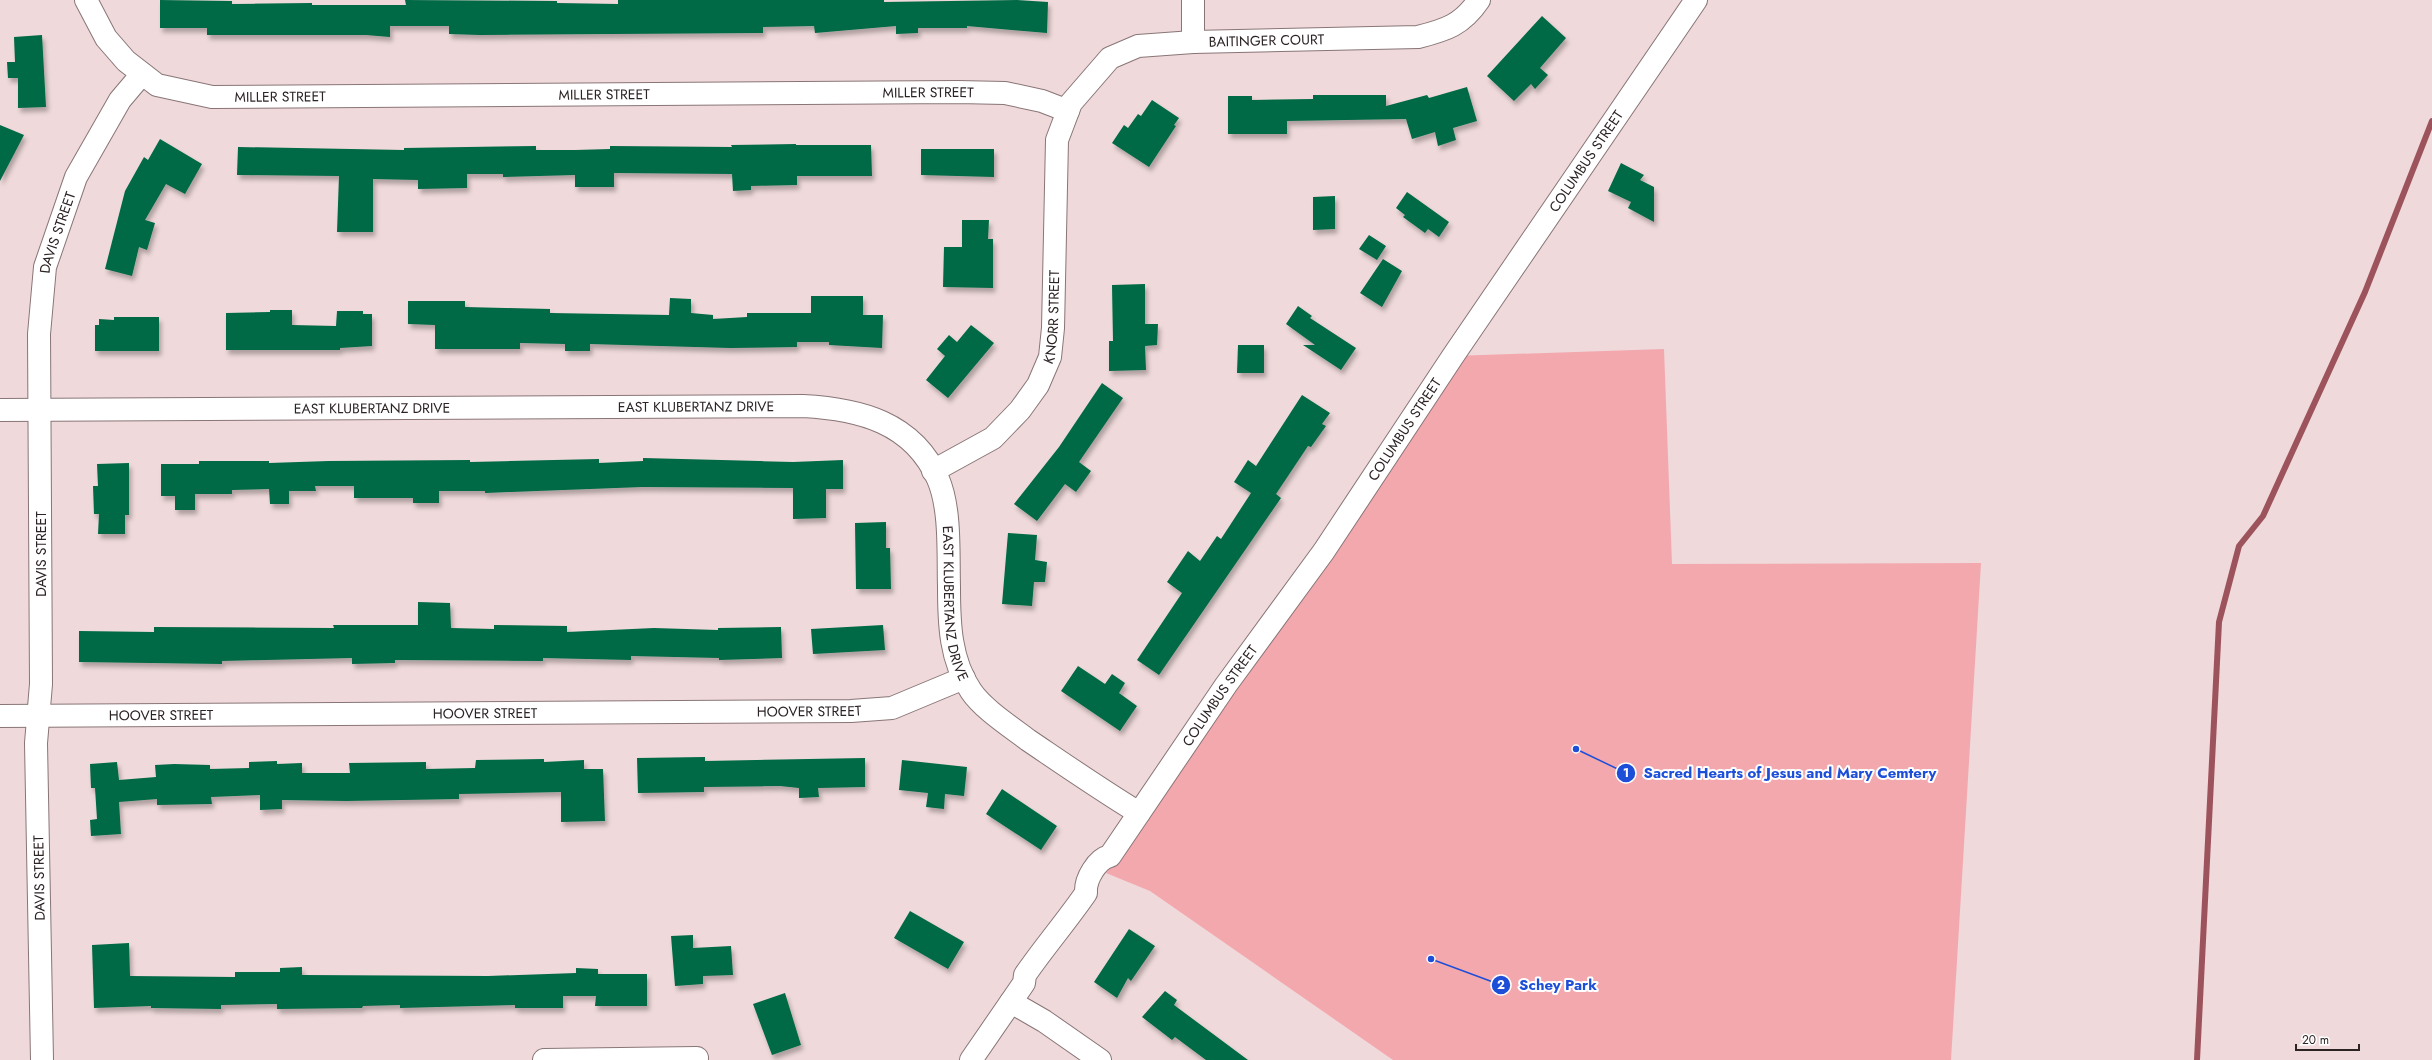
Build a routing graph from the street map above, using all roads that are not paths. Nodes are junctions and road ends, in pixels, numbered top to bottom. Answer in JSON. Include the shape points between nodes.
{"nodes":[{"id":1,"x":86,"y":0,"type":"edge"},
{"id":2,"x":1193,"y":0,"type":"edge"},
{"id":3,"x":1479,"y":0,"type":"edge"},
{"id":4,"x":1696,"y":0,"type":"edge"},
{"id":5,"x":1193,"y":42,"type":"junction"},
{"id":6,"x":142,"y":74,"type":"junction"},
{"id":7,"x":1068,"y":111,"type":"junction"},
{"id":8,"x":39,"y":409,"type":"junction"},
{"id":9,"x":0,"y":410,"type":"edge"},
{"id":10,"x":933,"y":471,"type":"junction"},
{"id":11,"x":964,"y":678,"type":"junction"},
{"id":12,"x":0,"y":716,"type":"edge"},
{"id":13,"x":39,"y":716,"type":"junction"},
{"id":14,"x":1139,"y":813,"type":"junction"},
{"id":15,"x":1011,"y":1002,"type":"junction"},
{"id":16,"x":697,"y":1058,"type":"dead end"},
{"id":17,"x":42,"y":1060,"type":"edge"},
{"id":18,"x":544,"y":1060,"type":"edge"},
{"id":19,"x":971,"y":1060,"type":"edge"},
{"id":20,"x":1100,"y":1060,"type":"edge"}],
"edges":[{"from":1,"to":6,"type":"street","name":"MILLER STREET","via":[[106,38],[126,61]]},
{"from":2,"to":5,"type":"street"},
{"from":3,"to":5,"type":"street","name":"BAITINGER COURT","via":[[1470,13],[1448,29],[1418,37]]},
{"from":4,"to":14,"type":"street","name":"COLUMBUS STREET","via":[[1453,356],[1324,551],[1226,685]]},
{"from":5,"to":7,"type":"street","name":"BAITINGER COURT","via":[[1138,46],[1110,58],[1071,103]]},
{"from":6,"to":7,"type":"street","name":"MILLER STREET","via":[[157,85],[212,97],[958,92],[1006,93],[1042,101]]},
{"from":6,"to":8,"type":"street","name":"DAVIS STREET","via":[[120,100],[76,177],[45,267],[39,334]]},
{"from":7,"to":10,"type":"street","name":"KNORR STREET","via":[[1057,140],[1053,328],[1050,356],[1038,385],[1020,410],[993,438]]},
{"from":8,"to":9,"type":"street","name":"EAST KLUBERTANZ DRIVE"},
{"from":8,"to":10,"type":"street","name":"EAST KLUBERTANZ DRIVE","via":[[832,408],[851,410],[879,419],[906,437],[925,457]]},
{"from":8,"to":13,"type":"street","name":"DAVIS STREET"},
{"from":10,"to":11,"type":"street","name":"EAST KLUBERTANZ DRIVE","via":[[938,479],[943,500],[948,539],[949,620],[953,648]]},
{"from":11,"to":13,"type":"street","name":"HOOVER STREET","via":[[892,708],[851,711]]},
{"from":11,"to":14,"type":"street","name":"EAST KLUBERTANZ DRIVE","via":[[971,692],[1004,722],[1085,780]]},
{"from":12,"to":13,"type":"street","name":"HOOVER STREET"},
{"from":13,"to":17,"type":"street","name":"DAVIS STREET","via":[[36,743]]},
{"from":14,"to":15,"type":"street","name":"COLUMBUS STREET","via":[[1110,856],[1112,861],[1097,890],[1086,893],[1060,930],[1053,934],[1025,975],[1024,983]]},
{"from":15,"to":19,"type":"street","name":"COLUMBUS STREET"},
{"from":15,"to":20,"type":"street","via":[[1044,1021]]},
{"from":16,"to":18,"type":"street"}]}
